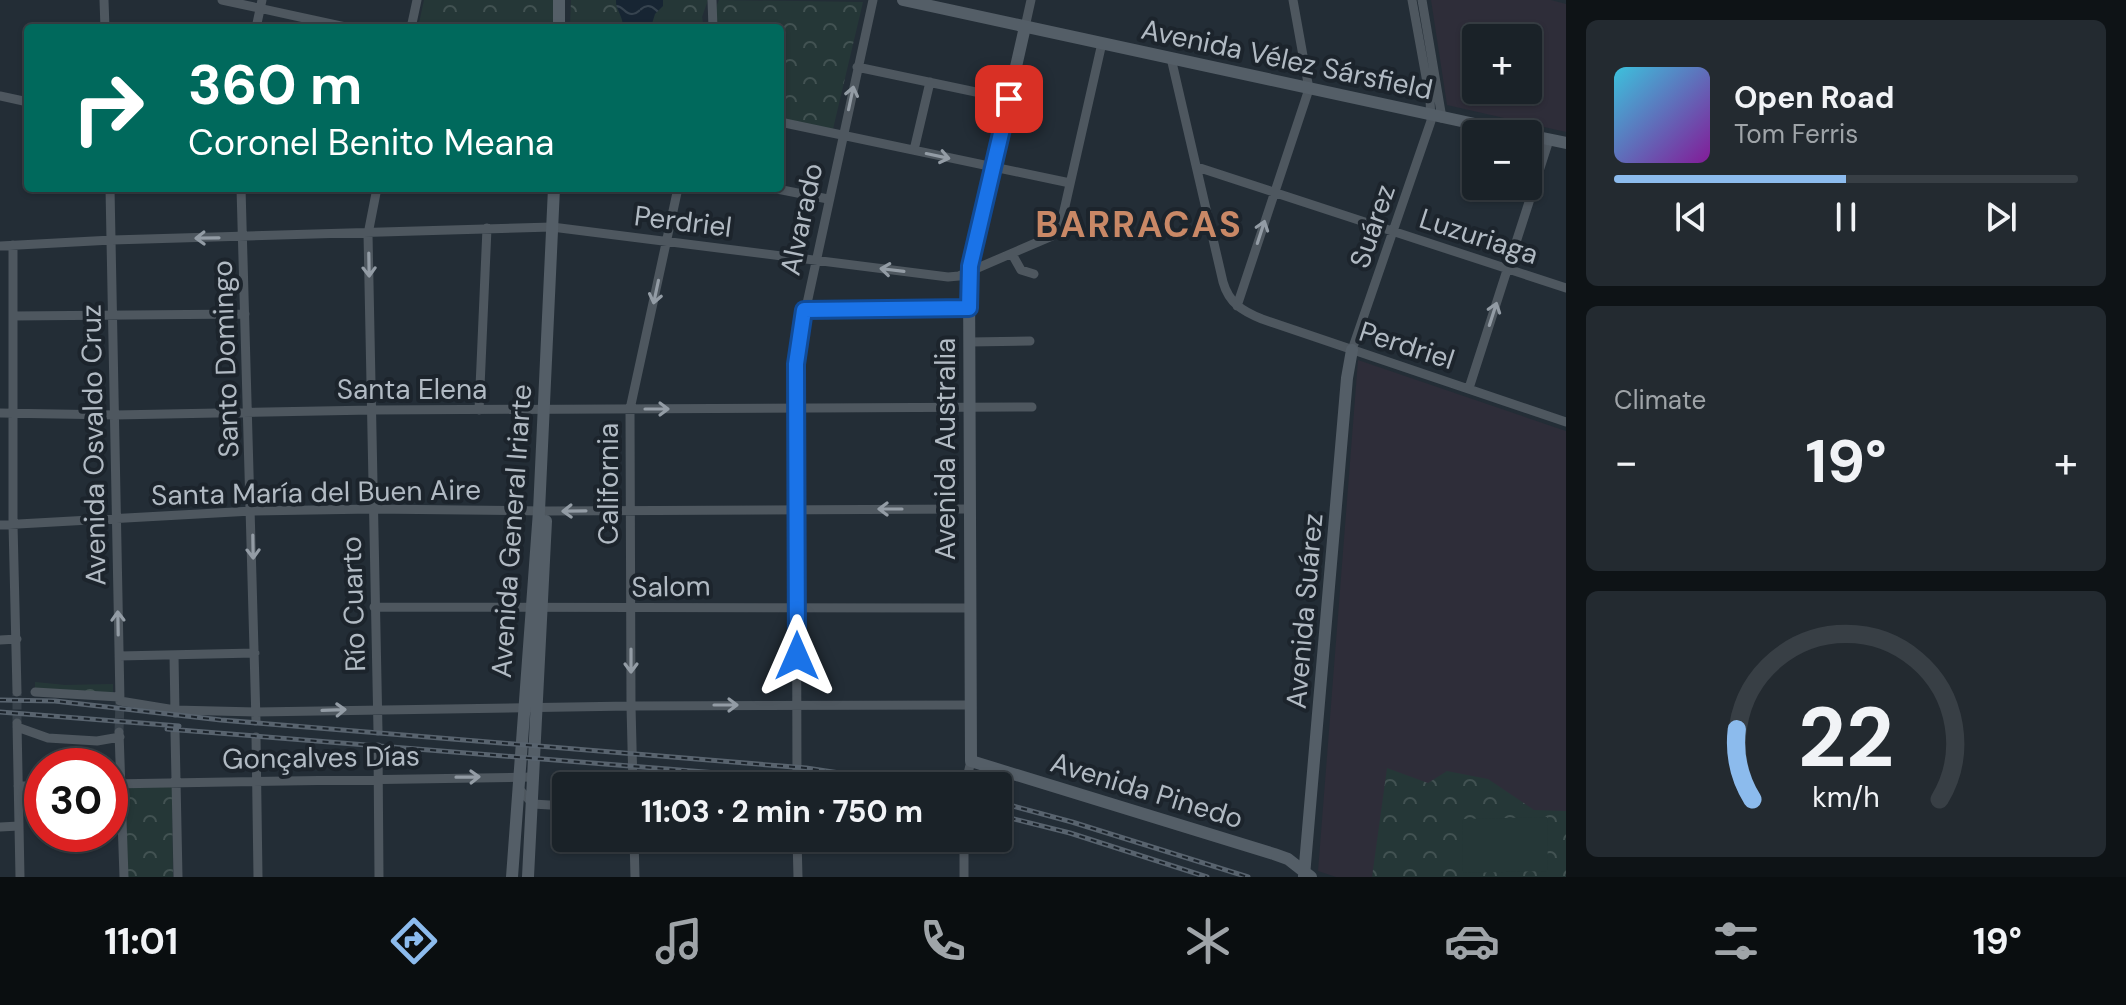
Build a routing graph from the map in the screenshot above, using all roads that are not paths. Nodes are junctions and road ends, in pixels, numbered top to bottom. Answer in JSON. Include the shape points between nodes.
{"nodes":[{"id":1,"x":104,"y":0,"type":"edge"},
{"id":2,"x":222,"y":0,"type":"edge"},
{"id":3,"x":417,"y":0,"type":"edge"},
{"id":4,"x":559,"y":0,"type":"edge"},
{"id":5,"x":566,"y":0,"type":"edge"},
{"id":6,"x":712,"y":0,"type":"edge"},
{"id":7,"x":873,"y":0,"type":"edge"},
{"id":8,"x":903,"y":0,"type":"edge"},
{"id":9,"x":1031,"y":0,"type":"edge"},
{"id":10,"x":1293,"y":0,"type":"edge"},
{"id":11,"x":1412,"y":0,"type":"edge"},
{"id":12,"x":1422,"y":0,"type":"edge"},
{"id":13,"x":261,"y":4,"type":"edge"},
{"id":14,"x":105,"y":24,"type":"edge"},
{"id":15,"x":257,"y":24,"type":"edge"},
{"id":16,"x":335,"y":24,"type":"edge"},
{"id":17,"x":412,"y":24,"type":"edge"},
{"id":18,"x":559,"y":24,"type":"edge"},
{"id":19,"x":566,"y":24,"type":"edge"},
{"id":20,"x":713,"y":24,"type":"edge"},
{"id":21,"x":1025,"y":27,"type":"junction"},
{"id":22,"x":1102,"y":43,"type":"junction"},
{"id":23,"x":1171,"y":58,"type":"junction"},
{"id":24,"x":857,"y":67,"type":"junction"},
{"id":25,"x":930,"y":82,"type":"junction"},
{"id":26,"x":1309,"y":89,"type":"junction"},
{"id":27,"x":0,"y":96,"type":"edge"},
{"id":28,"x":1009,"y":99,"type":"junction"},
{"id":29,"x":24,"y":101,"type":"edge"},
{"id":30,"x":1437,"y":117,"type":"junction"},
{"id":31,"x":1462,"y":122,"type":"edge"},
{"id":32,"x":784,"y":123,"type":"edge"},
{"id":33,"x":843,"y":135,"type":"junction"},
{"id":34,"x":1542,"y":138,"type":"edge"},
{"id":35,"x":1549,"y":140,"type":"junction"},
{"id":36,"x":1566,"y":143,"type":"edge"},
{"id":37,"x":914,"y":150,"type":"junction"},
{"id":38,"x":993,"y":167,"type":"junction"},
{"id":39,"x":1197,"y":167,"type":"junction"},
{"id":40,"x":1070,"y":183,"type":"junction"},
{"id":41,"x":784,"y":190,"type":"edge"},
{"id":42,"x":110,"y":192,"type":"edge"},
{"id":43,"x":241,"y":192,"type":"edge"},
{"id":44,"x":376,"y":192,"type":"edge"},
{"id":45,"x":554,"y":192,"type":"edge"},
{"id":46,"x":561,"y":192,"type":"edge"},
{"id":47,"x":677,"y":192,"type":"edge"},
{"id":48,"x":1275,"y":192,"type":"junction"},
{"id":49,"x":828,"y":199,"type":"junction"},
{"id":50,"x":556,"y":227,"type":"junction"},
{"id":51,"x":487,"y":228,"type":"junction"},
{"id":52,"x":1394,"y":232,"type":"junction"},
{"id":53,"x":368,"y":234,"type":"junction"},
{"id":54,"x":243,"y":237,"type":"junction"},
{"id":55,"x":112,"y":240,"type":"junction"},
{"id":56,"x":667,"y":242,"type":"junction"},
{"id":57,"x":13,"y":245,"type":"junction"},
{"id":58,"x":0,"y":246,"type":"edge"},
{"id":59,"x":1012,"y":254,"type":"junction"},
{"id":60,"x":815,"y":260,"type":"junction"},
{"id":61,"x":1508,"y":268,"type":"junction"},
{"id":62,"x":969,"y":274,"type":"junction"},
{"id":63,"x":1034,"y":274,"type":"dead end"},
{"id":64,"x":1566,"y":288,"type":"edge"},
{"id":65,"x":1237,"y":306,"type":"junction"},
{"id":66,"x":969,"y":308,"type":"junction"},
{"id":67,"x":804,"y":310,"type":"junction"},
{"id":68,"x":245,"y":314,"type":"junction"},
{"id":69,"x":13,"y":316,"type":"junction"},
{"id":70,"x":113,"y":317,"type":"junction"},
{"id":71,"x":1030,"y":341,"type":"dead end"},
{"id":72,"x":969,"y":342,"type":"junction"},
{"id":73,"x":1352,"y":350,"type":"junction"},
{"id":74,"x":1469,"y":388,"type":"junction"},
{"id":75,"x":969,"y":407,"type":"junction"},
{"id":76,"x":1032,"y":407,"type":"dead end"},
{"id":77,"x":795,"y":408,"type":"junction"},
{"id":78,"x":630,"y":409,"type":"junction"},
{"id":79,"x":372,"y":410,"type":"junction"},
{"id":80,"x":479,"y":410,"type":"junction"},
{"id":81,"x":548,"y":410,"type":"junction"},
{"id":82,"x":0,"y":413,"type":"edge"},
{"id":83,"x":12,"y":413,"type":"junction"},
{"id":84,"x":249,"y":413,"type":"junction"},
{"id":85,"x":115,"y":415,"type":"junction"},
{"id":86,"x":1566,"y":422,"type":"edge"},
{"id":87,"x":372,"y":509,"type":"junction"},
{"id":88,"x":968,"y":509,"type":"junction"},
{"id":89,"x":630,"y":510,"type":"junction"},
{"id":90,"x":796,"y":510,"type":"junction"},
{"id":91,"x":252,"y":511,"type":"junction"},
{"id":92,"x":543,"y":511,"type":"junction"},
{"id":93,"x":117,"y":518,"type":"junction"},
{"id":94,"x":13,"y":524,"type":"junction"},
{"id":95,"x":0,"y":525,"type":"edge"},
{"id":96,"x":374,"y":607,"type":"junction"},
{"id":97,"x":797,"y":607,"type":"junction"},
{"id":98,"x":536,"y":608,"type":"junction"},
{"id":99,"x":969,"y":608,"type":"junction"},
{"id":100,"x":631,"y":609,"type":"junction"},
{"id":101,"x":17,"y":639,"type":"junction"},
{"id":102,"x":0,"y":640,"type":"edge"},
{"id":103,"x":255,"y":653,"type":"junction"},
{"id":104,"x":174,"y":655,"type":"junction"},
{"id":105,"x":119,"y":656,"type":"junction"},
{"id":106,"x":17,"y":692,"type":"tunnel mouth"},
{"id":107,"x":35,"y":692,"type":"dead end"},
{"id":108,"x":120,"y":699,"type":"junction"},
{"id":109,"x":797,"y":704,"type":"junction"},
{"id":110,"x":969,"y":705,"type":"junction"},
{"id":111,"x":631,"y":706,"type":"junction"},
{"id":112,"x":378,"y":708,"type":"junction"},
{"id":113,"x":530,"y":708,"type":"junction"},
{"id":114,"x":175,"y":711,"type":"junction"},
{"id":115,"x":256,"y":716,"type":"junction"},
{"id":116,"x":378,"y":731,"type":"dead end"},
{"id":117,"x":175,"y":732,"type":"dead end"},
{"id":118,"x":256,"y":737,"type":"dead end"},
{"id":119,"x":378,"y":747,"type":"dead end"},
{"id":120,"x":119,"y":748,"type":"edge"},
{"id":121,"x":971,"y":761,"type":"junction"},
{"id":122,"x":633,"y":772,"type":"edge"},
{"id":123,"x":797,"y":772,"type":"edge"},
{"id":124,"x":968,"y":772,"type":"edge"},
{"id":125,"x":379,"y":778,"type":"junction"},
{"id":126,"x":256,"y":780,"type":"junction"},
{"id":127,"x":524,"y":781,"type":"junction"},
{"id":128,"x":176,"y":782,"type":"junction"},
{"id":129,"x":128,"y":784,"type":"edge"},
{"id":130,"x":18,"y":786,"type":"junction"},
{"id":131,"x":24,"y":786,"type":"edge"},
{"id":132,"x":533,"y":804,"type":"junction"},
{"id":133,"x":552,"y":805,"type":"edge"},
{"id":134,"x":19,"y":826,"type":"junction"},
{"id":135,"x":0,"y":827,"type":"edge"},
{"id":136,"x":122,"y":852,"type":"edge"},
{"id":137,"x":634,"y":852,"type":"edge"},
{"id":138,"x":797,"y":852,"type":"edge"},
{"id":139,"x":964,"y":852,"type":"edge"},
{"id":140,"x":1307,"y":875,"type":"edge"},
{"id":141,"x":20,"y":877,"type":"edge"},
{"id":142,"x":124,"y":877,"type":"edge"},
{"id":143,"x":178,"y":877,"type":"edge"},
{"id":144,"x":258,"y":877,"type":"edge"},
{"id":145,"x":379,"y":877,"type":"edge"},
{"id":146,"x":512,"y":877,"type":"edge"},
{"id":147,"x":528,"y":877,"type":"edge"},
{"id":148,"x":635,"y":877,"type":"edge"},
{"id":149,"x":798,"y":877,"type":"edge"},
{"id":150,"x":964,"y":877,"type":"edge"}],
"edges":[{"from":1,"to":14,"type":"street"},
{"from":2,"to":13,"type":"street"},
{"from":3,"to":17,"type":"street"},
{"from":4,"to":18,"type":"main road"},
{"from":5,"to":19,"type":"main road"},
{"from":6,"to":20,"type":"street"},
{"from":7,"to":24,"type":"street","name":"Alvarado"},
{"from":8,"to":21,"type":"main road","name":"Avenida Vélez Sársfield"},
{"from":9,"to":21,"type":"street","name":"Avenida Australia"},
{"from":10,"to":26,"type":"street"},
{"from":11,"to":30,"type":"street"},
{"from":12,"to":30,"type":"street"},
{"from":13,"to":15,"type":"street"},
{"from":13,"to":16,"type":"street"},
{"from":21,"to":22,"type":"main road","name":"Avenida Vélez Sársfield"},
{"from":21,"to":28,"type":"main road","name":"Avenida Australia"},
{"from":22,"to":23,"type":"main road","name":"Avenida Vélez Sársfield"},
{"from":22,"to":40,"type":"street"},
{"from":23,"to":26,"type":"main road","name":"Avenida Vélez Sársfield"},
{"from":23,"to":39,"type":"street"},
{"from":24,"to":25,"type":"street"},
{"from":33,"to":24,"type":"street","name":"Alvarado","one_way":true},
{"from":25,"to":28,"type":"street"},
{"from":25,"to":37,"type":"street"},
{"from":26,"to":30,"type":"main road","name":"Avenida Vélez Sársfield"},
{"from":26,"to":48,"type":"street"},
{"from":27,"to":29,"type":"street"},
{"from":28,"to":38,"type":"main road","name":"Avenida Australia"},
{"from":30,"to":31,"type":"main road","name":"Avenida Vélez Sársfield"},
{"from":30,"to":52,"type":"street","name":"Suárez"},
{"from":32,"to":33,"type":"street"},
{"from":33,"to":37,"type":"street"},
{"from":33,"to":49,"type":"street","name":"Alvarado"},
{"from":34,"to":35,"type":"main road"},
{"from":35,"to":36,"type":"main road"},
{"from":35,"to":61,"type":"street"},
{"from":37,"to":38,"type":"street","one_way":true},
{"from":38,"to":40,"type":"street"},
{"from":38,"to":62,"type":"main road","name":"Avenida Australia"},
{"from":39,"to":48,"type":"street","name":"Luzuriaga"},
{"from":39,"to":65,"type":"street","via":[[1225,289]]},
{"from":40,"to":59,"type":"street","name":"Perdriel","via":[[1052,236]]},
{"from":41,"to":49,"type":"street"},
{"from":42,"to":55,"type":"street","name":"Avenida Osvaldo Cruz"},
{"from":43,"to":54,"type":"street","name":"Santo Domingo"},
{"from":44,"to":53,"type":"street","name":"Río Cuarto"},
{"from":45,"to":50,"type":"main road","name":"Avenida General Iriarte"},
{"from":46,"to":50,"type":"main road","name":"Avenida General Iriarte"},
{"from":47,"to":56,"type":"street","name":"California"},
{"from":48,"to":52,"type":"street","name":"Luzuriaga"},
{"from":65,"to":48,"type":"street","one_way":true},
{"from":49,"to":60,"type":"street","name":"Alvarado"},
{"from":50,"to":51,"type":"street","name":"Perdriel"},
{"from":50,"to":56,"type":"street","name":"Perdriel"},
{"from":50,"to":81,"type":"main road","name":"Avenida General Iriarte"},
{"from":51,"to":53,"type":"street","name":"Perdriel"},
{"from":51,"to":80,"type":"street"},
{"from":52,"to":61,"type":"street","name":"Luzuriaga"},
{"from":52,"to":73,"type":"street","name":"Suárez"},
{"from":53,"to":54,"type":"street","name":"Perdriel"},
{"from":53,"to":79,"type":"street","name":"Río Cuarto","one_way":true},
{"from":54,"to":55,"type":"street","name":"Perdriel","one_way":true},
{"from":54,"to":68,"type":"street","name":"Santo Domingo"},
{"from":55,"to":57,"type":"street","name":"Perdriel"},
{"from":55,"to":70,"type":"street","name":"Avenida Osvaldo Cruz"},
{"from":56,"to":60,"type":"street","name":"Perdriel"},
{"from":56,"to":78,"type":"street","name":"California","one_way":true},
{"from":57,"to":58,"type":"street","name":"Perdriel"},
{"from":57,"to":69,"type":"street"},
{"from":59,"to":62,"type":"street","name":"Perdriel"},
{"from":59,"to":63,"type":"street","via":[[1021,270]]},
{"from":62,"to":60,"type":"street","name":"Perdriel","one_way":true,"via":[[948,277]]},
{"from":60,"to":67,"type":"street","name":"Alvarado"},
{"from":61,"to":64,"type":"street","name":"Luzuriaga"},
{"from":74,"to":61,"type":"street","one_way":true},
{"from":62,"to":66,"type":"main road","name":"Avenida Australia"},
{"from":65,"to":73,"type":"street","name":"Perdriel"},
{"from":66,"to":67,"type":"street"},
{"from":66,"to":72,"type":"main road","name":"Avenida Australia"},
{"from":67,"to":77,"type":"street","name":"Alvarado"},
{"from":68,"to":70,"type":"street"},
{"from":68,"to":84,"type":"street","name":"Santo Domingo"},
{"from":69,"to":70,"type":"street"},
{"from":69,"to":83,"type":"street"},
{"from":70,"to":85,"type":"street","name":"Avenida Osvaldo Cruz"},
{"from":71,"to":72,"type":"street"},
{"from":72,"to":75,"type":"main road","name":"Avenida Australia"},
{"from":73,"to":74,"type":"street","name":"Perdriel"},
{"from":73,"to":140,"type":"main road","name":"Avenida Suárez"},
{"from":74,"to":86,"type":"street","name":"Perdriel"},
{"from":75,"to":76,"type":"street","name":"Santa Elena"},
{"from":75,"to":77,"type":"street","name":"Santa Elena"},
{"from":75,"to":88,"type":"main road","name":"Avenida Australia"},
{"from":78,"to":77,"type":"street","name":"Santa Elena","one_way":true},
{"from":77,"to":90,"type":"street","name":"Alvarado"},
{"from":78,"to":81,"type":"street","name":"Santa Elena"},
{"from":78,"to":89,"type":"street","name":"California"},
{"from":79,"to":80,"type":"street","name":"Santa Elena"},
{"from":79,"to":84,"type":"street","name":"Santa Elena"},
{"from":79,"to":87,"type":"street","name":"Río Cuarto"},
{"from":80,"to":81,"type":"street","name":"Santa Elena"},
{"from":81,"to":92,"type":"main road","name":"Avenida General Iriarte"},
{"from":82,"to":83,"type":"street","name":"Santa Elena"},
{"from":83,"to":85,"type":"street","name":"Santa Elena"},
{"from":83,"to":94,"type":"street"},
{"from":84,"to":85,"type":"street","name":"Santa Elena"},
{"from":84,"to":91,"type":"street","name":"Santo Domingo"},
{"from":85,"to":93,"type":"street","name":"Avenida Osvaldo Cruz"},
{"from":87,"to":91,"type":"street","name":"Santa María del Buen Aire"},
{"from":87,"to":92,"type":"street","name":"Santa María del Buen Aire"},
{"from":87,"to":96,"type":"street","name":"Río Cuarto"},
{"from":88,"to":90,"type":"street","name":"Santa María del Buen Aire","one_way":true},
{"from":88,"to":99,"type":"main road","name":"Avenida Australia"},
{"from":89,"to":90,"type":"street","name":"Santa María del Buen Aire"},
{"from":89,"to":92,"type":"street","name":"Santa María del Buen Aire","one_way":true},
{"from":89,"to":100,"type":"street","name":"California"},
{"from":90,"to":97,"type":"street","name":"Alvarado"},
{"from":91,"to":93,"type":"street","name":"Santa María del Buen Aire"},
{"from":91,"to":103,"type":"street","name":"Santo Domingo","one_way":true},
{"from":92,"to":98,"type":"main road","name":"Avenida General Iriarte"},
{"from":93,"to":94,"type":"street","name":"Santa María del Buen Aire"},
{"from":105,"to":93,"type":"street","name":"Avenida Osvaldo Cruz","one_way":true},
{"from":94,"to":95,"type":"street","name":"Santa María del Buen Aire"},
{"from":94,"to":101,"type":"street"},
{"from":96,"to":98,"type":"street","name":"Salom"},
{"from":96,"to":112,"type":"street","name":"Río Cuarto"},
{"from":97,"to":99,"type":"street","name":"Salom"},
{"from":97,"to":100,"type":"street","name":"Salom"},
{"from":97,"to":109,"type":"street","name":"Alvarado"},
{"from":98,"to":100,"type":"street","name":"Salom"},
{"from":98,"to":113,"type":"main road","name":"Avenida General Iriarte"},
{"from":99,"to":110,"type":"main road","name":"Avenida Australia"},
{"from":100,"to":111,"type":"street","name":"California","one_way":true},
{"from":101,"to":102,"type":"street"},
{"from":101,"to":106,"type":"street"},
{"from":103,"to":104,"type":"street"},
{"from":103,"to":115,"type":"street","name":"Santo Domingo"},
{"from":104,"to":105,"type":"street"},
{"from":104,"to":114,"type":"street"},
{"from":105,"to":108,"type":"street","name":"Avenida Osvaldo Cruz"},
{"from":107,"to":108,"type":"street"},
{"from":108,"to":114,"type":"street"},
{"from":109,"to":110,"type":"street"},
{"from":111,"to":109,"type":"street","one_way":true},
{"from":109,"to":123,"type":"street","name":"Alvarado"},
{"from":110,"to":121,"type":"main road","name":"Avenida Australia"},
{"from":111,"to":113,"type":"street"},
{"from":111,"to":122,"type":"street","name":"California"},
{"from":112,"to":113,"type":"street"},
{"from":115,"to":112,"type":"street","one_way":true},
{"from":112,"to":116,"type":"street","name":"Río Cuarto"},
{"from":113,"to":127,"type":"main road","name":"Avenida General Iriarte"},
{"from":114,"to":115,"type":"street"},
{"from":117,"to":128,"type":"street"},
{"from":118,"to":126,"type":"street"},
{"from":119,"to":125,"type":"street"},
{"from":120,"to":130,"type":"street","via":[[120,734],[97,741],[48,738],[17,725]]},
{"from":121,"to":124,"type":"street"},
{"from":121,"to":140,"type":"main road","name":"Avenida Pinedo","via":[[1274,854]]},
{"from":125,"to":126,"type":"street","name":"Gonçalves Días"},
{"from":125,"to":127,"type":"street","name":"Gonçalves Días","one_way":true},
{"from":125,"to":145,"type":"street"},
{"from":126,"to":128,"type":"street","name":"Gonçalves Días"},
{"from":126,"to":144,"type":"street"},
{"from":127,"to":132,"type":"main road","name":"Avenida General Iriarte"},
{"from":127,"to":146,"type":"main road","name":"Avenida General Iriarte"},
{"from":128,"to":129,"type":"street","name":"Gonçalves Días"},
{"from":128,"to":143,"type":"street"},
{"from":130,"to":131,"type":"street"},
{"from":130,"to":134,"type":"street"},
{"from":132,"to":133,"type":"street"},
{"from":132,"to":147,"type":"main road","name":"Avenida General Iriarte"},
{"from":134,"to":135,"type":"street"},
{"from":134,"to":141,"type":"street"},
{"from":136,"to":142,"type":"street"},
{"from":137,"to":148,"type":"street"},
{"from":138,"to":149,"type":"street"},
{"from":139,"to":150,"type":"street"}]}
